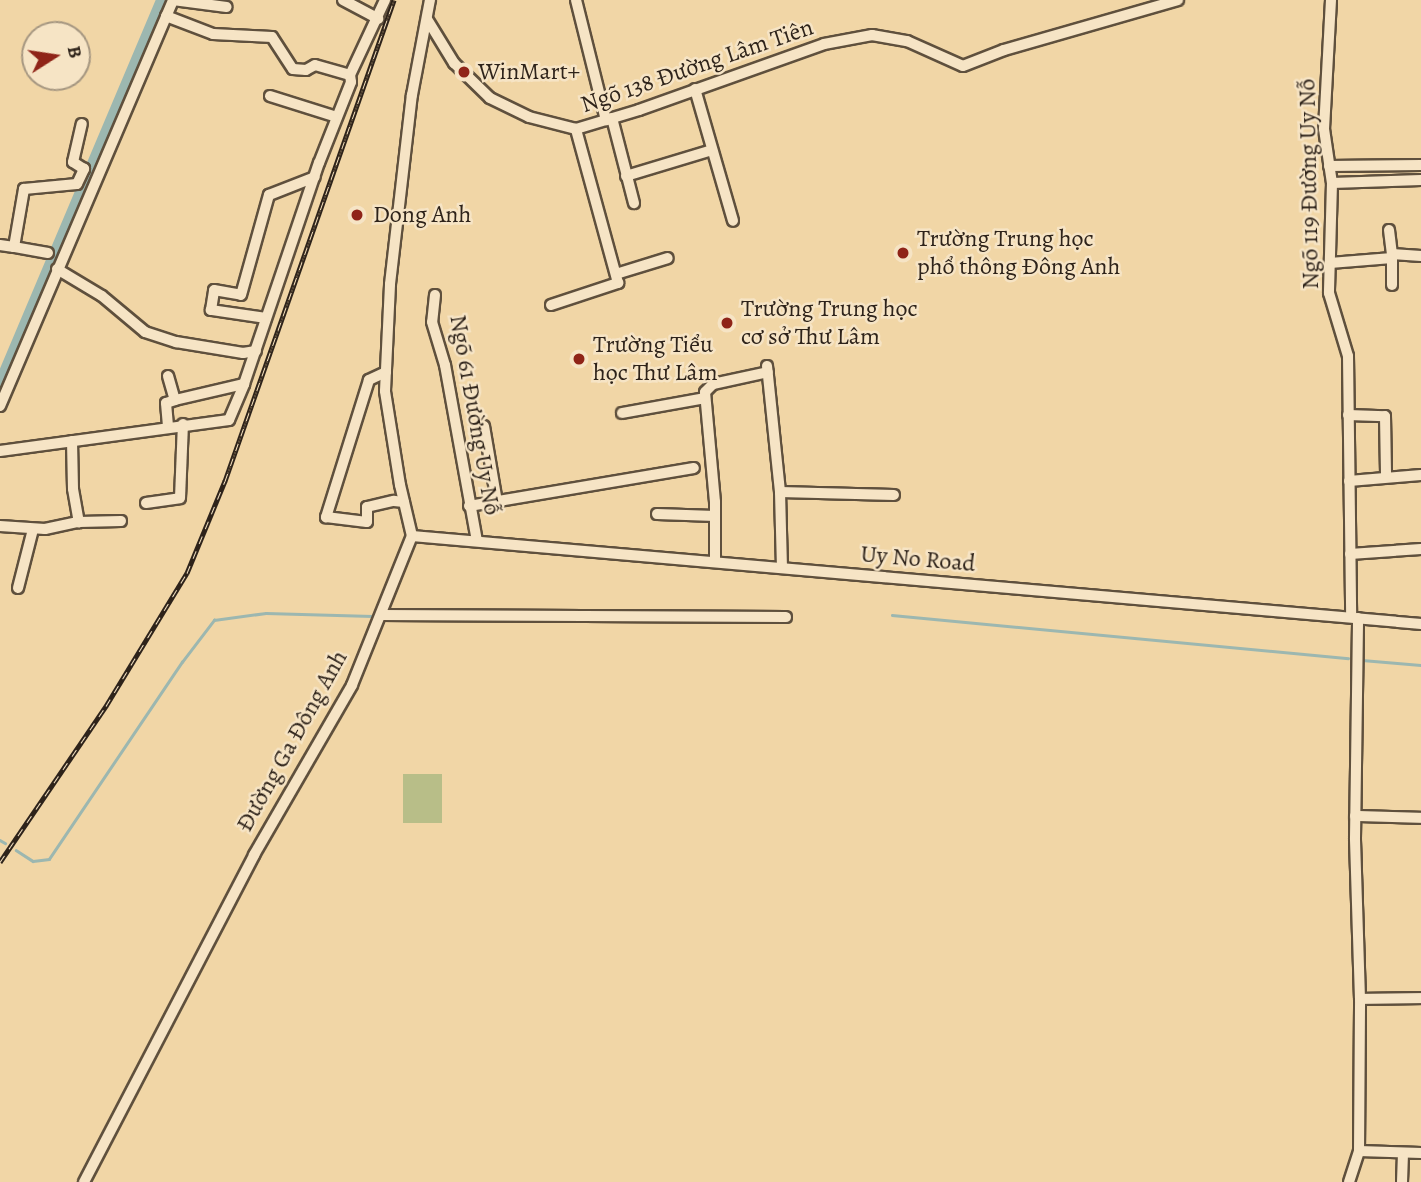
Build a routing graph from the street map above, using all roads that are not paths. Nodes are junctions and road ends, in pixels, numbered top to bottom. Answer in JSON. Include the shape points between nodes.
{"nodes":[{"id":1,"x":343,"y":0,"type":"edge"},
{"id":2,"x":385,"y":0,"type":"edge"},
{"id":3,"x":430,"y":0,"type":"edge"},
{"id":4,"x":576,"y":0,"type":"edge"},
{"id":5,"x":1178,"y":0,"type":"edge"},
{"id":6,"x":1331,"y":0,"type":"edge"},
{"id":7,"x":173,"y":1,"type":"edge"},
{"id":8,"x":227,"y":7,"type":"dead end"},
{"id":9,"x":166,"y":16,"type":"junction"},
{"id":10,"x":378,"y":19,"type":"junction"},
{"id":11,"x":427,"y":19,"type":"junction"},
{"id":12,"x":349,"y":75,"type":"junction"},
{"id":13,"x":695,"y":89,"type":"junction"},
{"id":14,"x":270,"y":96,"type":"dead end"},
{"id":15,"x":337,"y":117,"type":"junction"},
{"id":16,"x":609,"y":119,"type":"junction"},
{"id":17,"x":82,"y":124,"type":"dead end"},
{"id":18,"x":576,"y":129,"type":"junction"},
{"id":19,"x":712,"y":150,"type":"junction"},
{"id":20,"x":1421,"y":165,"type":"edge"},
{"id":21,"x":1329,"y":166,"type":"junction"},
{"id":22,"x":626,"y":176,"type":"junction"},
{"id":23,"x":314,"y":177,"type":"junction"},
{"id":24,"x":1421,"y":180,"type":"edge"},
{"id":25,"x":1332,"y":183,"type":"junction"},
{"id":26,"x":634,"y":203,"type":"dead end"},
{"id":27,"x":733,"y":220,"type":"dead end"},
{"id":28,"x":1389,"y":229,"type":"dead end"},
{"id":29,"x":0,"y":245,"type":"edge"},
{"id":30,"x":14,"y":247,"type":"junction"},
{"id":31,"x":48,"y":253,"type":"dead end"},
{"id":32,"x":1392,"y":256,"type":"junction"},
{"id":33,"x":1421,"y":256,"type":"edge"},
{"id":34,"x":668,"y":258,"type":"dead end"},
{"id":35,"x":1331,"y":263,"type":"junction"},
{"id":36,"x":57,"y":269,"type":"junction"},
{"id":37,"x":616,"y":274,"type":"junction"},
{"id":38,"x":1392,"y":285,"type":"dead end"},
{"id":39,"x":435,"y":295,"type":"dead end"},
{"id":40,"x":551,"y":305,"type":"dead end"},
{"id":41,"x":266,"y":318,"type":"junction"},
{"id":42,"x":256,"y":351,"type":"junction"},
{"id":43,"x":386,"y":372,"type":"junction"},
{"id":44,"x":168,"y":376,"type":"dead end"},
{"id":45,"x":244,"y":384,"type":"junction"},
{"id":46,"x":705,"y":398,"type":"junction"},
{"id":47,"x":175,"y":400,"type":"junction"},
{"id":48,"x":0,"y":406,"type":"edge"},
{"id":49,"x":622,"y":413,"type":"dead end"},
{"id":50,"x":1348,"y":415,"type":"junction"},
{"id":51,"x":183,"y":424,"type":"junction"},
{"id":52,"x":168,"y":426,"type":"junction"},
{"id":53,"x":484,"y":426,"type":"dead end"},
{"id":54,"x":72,"y":441,"type":"junction"},
{"id":55,"x":0,"y":451,"type":"edge"},
{"id":56,"x":694,"y":468,"type":"dead end"},
{"id":57,"x":1421,"y":475,"type":"edge"},
{"id":58,"x":1386,"y":476,"type":"junction"},
{"id":59,"x":1349,"y":481,"type":"junction"},
{"id":60,"x":780,"y":492,"type":"junction"},
{"id":61,"x":894,"y":495,"type":"dead end"},
{"id":62,"x":404,"y":502,"type":"junction"},
{"id":63,"x":497,"y":502,"type":"junction"},
{"id":64,"x":146,"y":503,"type":"dead end"},
{"id":65,"x":470,"y":506,"type":"junction"},
{"id":66,"x":657,"y":514,"type":"dead end"},
{"id":67,"x":715,"y":516,"type":"junction"},
{"id":68,"x":121,"y":521,"type":"dead end"},
{"id":69,"x":79,"y":522,"type":"junction"},
{"id":70,"x":0,"y":526,"type":"edge"},
{"id":71,"x":33,"y":529,"type":"junction"},
{"id":72,"x":412,"y":536,"type":"junction"},
{"id":73,"x":477,"y":541,"type":"junction"},
{"id":74,"x":1421,"y":550,"type":"edge"},
{"id":75,"x":1350,"y":554,"type":"junction"},
{"id":76,"x":715,"y":562,"type":"junction"},
{"id":77,"x":782,"y":568,"type":"junction"},
{"id":78,"x":18,"y":588,"type":"dead end"},
{"id":79,"x":381,"y":615,"type":"junction"},
{"id":80,"x":786,"y":617,"type":"dead end"},
{"id":81,"x":1354,"y":617,"type":"junction"},
{"id":82,"x":1421,"y":624,"type":"edge"},
{"id":83,"x":1355,"y":816,"type":"junction"},
{"id":84,"x":1421,"y":818,"type":"edge"},
{"id":85,"x":1421,"y":998,"type":"edge"},
{"id":86,"x":1360,"y":999,"type":"junction"},
{"id":87,"x":1359,"y":1151,"type":"junction"},
{"id":88,"x":1403,"y":1153,"type":"junction"},
{"id":89,"x":1421,"y":1153,"type":"edge"},
{"id":90,"x":84,"y":1182,"type":"edge"},
{"id":91,"x":1349,"y":1182,"type":"edge"},
{"id":92,"x":1402,"y":1182,"type":"edge"}],
"edges":[{"from":1,"to":10,"type":"street"},
{"from":2,"to":10,"type":"street"},
{"from":3,"to":11,"type":"street"},
{"from":4,"to":16,"type":"street"},
{"from":5,"to":13,"type":"street","name":"Ngõ 138 Đường Lâm Tiên","via":[[962,66],[907,41],[872,35],[824,44]]},
{"from":6,"to":21,"type":"street","name":"Ngõ 119 Đường Uy Nỗ","via":[[1324,129]]},
{"from":7,"to":8,"type":"street"},
{"from":7,"to":9,"type":"street"},
{"from":9,"to":12,"type":"street","via":[[213,34],[272,37],[293,69],[315,65]]},
{"from":9,"to":36,"type":"street"},
{"from":10,"to":12,"type":"street"},
{"from":11,"to":18,"type":"street","name":"Ngõ 138 Đường Lâm Tiên","via":[[454,63],[490,98],[529,117]]},
{"from":11,"to":43,"type":"street","via":[[411,100],[390,284]]},
{"from":12,"to":15,"type":"street","via":[[351,82]]},
{"from":13,"to":16,"type":"street","name":"Ngõ 138 Đường Lâm Tiên"},
{"from":13,"to":19,"type":"street"},
{"from":14,"to":15,"type":"street"},
{"from":15,"to":23,"type":"street"},
{"from":16,"to":18,"type":"street","name":"Ngõ 138 Đường Lâm Tiên"},
{"from":16,"to":22,"type":"street"},
{"from":17,"to":30,"type":"street","via":[[73,162],[84,169],[77,184],[24,189]]},
{"from":18,"to":37,"type":"street"},
{"from":19,"to":22,"type":"street"},
{"from":19,"to":27,"type":"street"},
{"from":20,"to":21,"type":"street"},
{"from":21,"to":25,"type":"street","name":"Ngõ 119 Đường Uy Nỗ"},
{"from":22,"to":26,"type":"street"},
{"from":23,"to":41,"type":"street"},
{"from":23,"to":41,"type":"street","via":[[270,195],[241,295],[214,290],[211,310]]},
{"from":24,"to":25,"type":"street"},
{"from":25,"to":35,"type":"street","name":"Ngõ 119 Đường Uy Nỗ"},
{"from":28,"to":32,"type":"street"},
{"from":29,"to":30,"type":"street"},
{"from":30,"to":31,"type":"street"},
{"from":32,"to":33,"type":"street"},
{"from":32,"to":35,"type":"street"},
{"from":32,"to":38,"type":"street"},
{"from":34,"to":37,"type":"street"},
{"from":35,"to":50,"type":"street","name":"Ngõ 119 Đường Uy Nỗ","via":[[1329,293],[1348,356]]},
{"from":36,"to":42,"type":"street","via":[[102,296],[145,332],[190,344]]},
{"from":36,"to":48,"type":"street"},
{"from":37,"to":40,"type":"street","via":[[618,283]]},
{"from":39,"to":65,"type":"street","name":"Ngõ 61 Đường Uy Nỗ","via":[[432,322],[445,365]]},
{"from":41,"to":42,"type":"street"},
{"from":42,"to":45,"type":"street"},
{"from":43,"to":62,"type":"street","via":[[385,391]]},
{"from":43,"to":62,"type":"street","via":[[369,380],[326,517],[367,522],[368,507]]},
{"from":44,"to":47,"type":"street"},
{"from":45,"to":47,"type":"street"},
{"from":45,"to":51,"type":"street","via":[[229,420]]},
{"from":46,"to":49,"type":"street"},
{"from":46,"to":60,"type":"street","via":[[713,384],[768,369]]},
{"from":46,"to":67,"type":"street"},
{"from":47,"to":52,"type":"street","via":[[166,403]]},
{"from":50,"to":58,"type":"street","via":[[1385,416]]},
{"from":50,"to":59,"type":"street","name":"Ngõ 119 Đường Uy Nỗ"},
{"from":51,"to":52,"type":"street"},
{"from":51,"to":64,"type":"street","via":[[180,498]]},
{"from":52,"to":54,"type":"street"},
{"from":53,"to":63,"type":"street"},
{"from":54,"to":55,"type":"street"},
{"from":54,"to":69,"type":"street"},
{"from":56,"to":63,"type":"street"},
{"from":57,"to":58,"type":"street"},
{"from":58,"to":59,"type":"street"},
{"from":59,"to":75,"type":"street","name":"Ngõ 119 Đường Uy Nỗ"},
{"from":60,"to":61,"type":"street"},
{"from":60,"to":77,"type":"street"},
{"from":62,"to":72,"type":"street"},
{"from":63,"to":65,"type":"street"},
{"from":65,"to":73,"type":"street","name":"Ngõ 61 Đường Uy Nỗ"},
{"from":66,"to":67,"type":"street"},
{"from":67,"to":76,"type":"street"},
{"from":68,"to":69,"type":"street"},
{"from":69,"to":71,"type":"street"},
{"from":70,"to":71,"type":"street"},
{"from":71,"to":78,"type":"street"},
{"from":72,"to":73,"type":"street","name":"Uy No Road"},
{"from":72,"to":79,"type":"street","name":"Đường Ga Đông Anh"},
{"from":73,"to":76,"type":"street","name":"Uy No Road"},
{"from":74,"to":75,"type":"street"},
{"from":75,"to":81,"type":"street","name":"Ngõ 119 Đường Uy Nỗ"},
{"from":76,"to":77,"type":"street","name":"Uy No Road"},
{"from":77,"to":81,"type":"street","name":"Uy No Road"},
{"from":79,"to":80,"type":"street"},
{"from":79,"to":90,"type":"street","name":"Đường Ga Đông Anh","via":[[352,685],[254,855]]},
{"from":81,"to":82,"type":"street","name":"Uy No Road"},
{"from":81,"to":83,"type":"street","name":"Ngõ 119 Đường Uy Nỗ"},
{"from":83,"to":84,"type":"street"},
{"from":83,"to":86,"type":"street","name":"Ngõ 119 Đường Uy Nỗ"},
{"from":85,"to":86,"type":"street"},
{"from":86,"to":87,"type":"street","name":"Ngõ 119 Đường Uy Nỗ"},
{"from":87,"to":88,"type":"street"},
{"from":87,"to":91,"type":"street","name":"Ngõ 119 Đường Uy Nỗ"},
{"from":88,"to":89,"type":"street"},
{"from":88,"to":92,"type":"street"}]}
